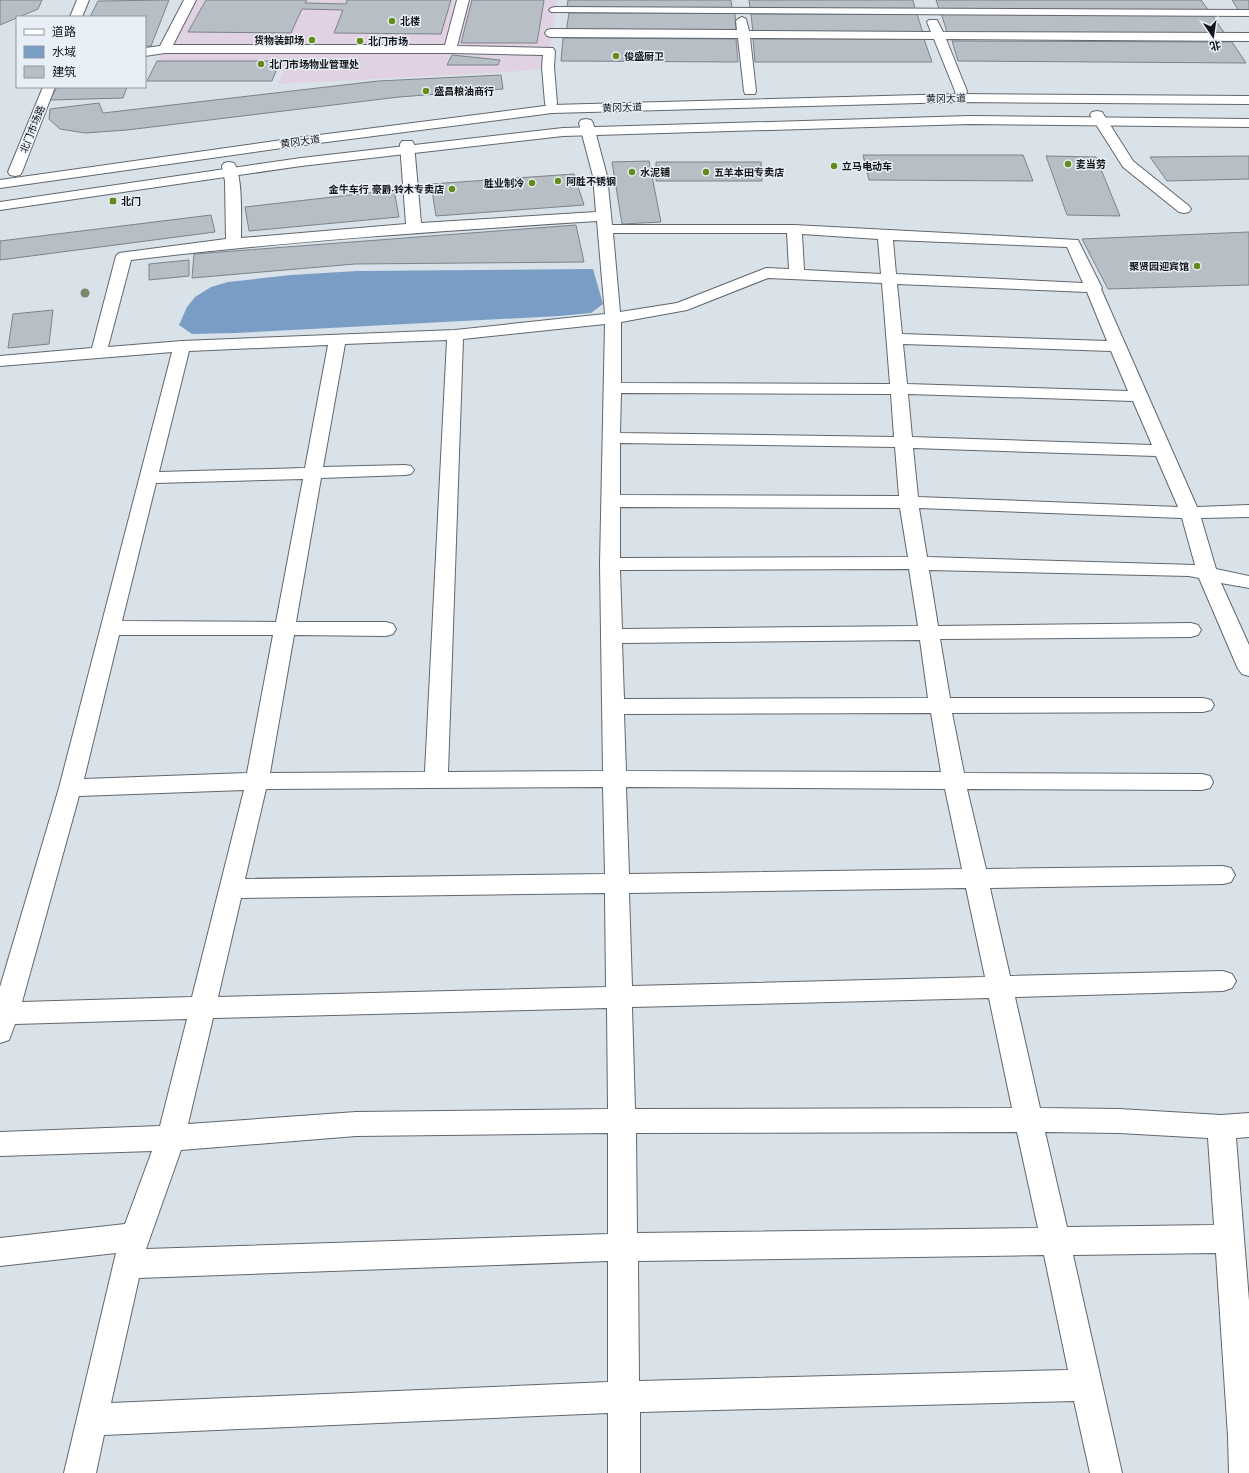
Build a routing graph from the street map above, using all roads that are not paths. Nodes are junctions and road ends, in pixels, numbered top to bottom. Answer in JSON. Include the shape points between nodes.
{"nodes":[{"id":1,"x":83,"y":0,"type":"edge"},
{"id":2,"x":190,"y":0,"type":"edge"},
{"id":3,"x":463,"y":0,"type":"edge"},
{"id":4,"x":739,"y":0,"type":"edge"},
{"id":5,"x":924,"y":0,"type":"edge"},
{"id":6,"x":1217,"y":0,"type":"edge"},
{"id":7,"x":556,"y":5,"type":"edge"},
{"id":8,"x":1249,"y":13,"type":"edge"},
{"id":9,"x":76,"y":16,"type":"edge"},
{"id":10,"x":551,"y":33,"type":"junction"},
{"id":11,"x":1249,"y":37,"type":"edge"},
{"id":12,"x":1249,"y":45,"type":"edge"},
{"id":13,"x":450,"y":48,"type":"junction"},
{"id":14,"x":165,"y":49,"type":"junction"},
{"id":15,"x":549,"y":50,"type":"junction"},
{"id":16,"x":146,"y":52,"type":"edge"},
{"id":17,"x":49,"y":88,"type":"edge"},
{"id":18,"x":750,"y":91,"type":"dead end"},
{"id":19,"x":961,"y":91,"type":"dead end"},
{"id":20,"x":1249,"y":100,"type":"edge"},
{"id":21,"x":551,"y":103,"type":"dead end"},
{"id":22,"x":1097,"y":115,"type":"dead end"},
{"id":23,"x":586,"y":123,"type":"dead end"},
{"id":24,"x":1249,"y":123,"type":"edge"},
{"id":25,"x":407,"y":144,"type":"dead end"},
{"id":26,"x":230,"y":166,"type":"dead end"},
{"id":27,"x":15,"y":172,"type":"dead end"},
{"id":28,"x":0,"y":184,"type":"edge"},
{"id":29,"x":0,"y":206,"type":"edge"},
{"id":30,"x":1184,"y":209,"type":"dead end"},
{"id":31,"x":603,"y":222,"type":"junction"},
{"id":32,"x":414,"y":228,"type":"junction"},
{"id":33,"x":794,"y":229,"type":"junction"},
{"id":34,"x":885,"y":235,"type":"junction"},
{"id":35,"x":234,"y":243,"type":"junction"},
{"id":36,"x":797,"y":274,"type":"junction"},
{"id":37,"x":889,"y":280,"type":"junction"},
{"id":38,"x":1094,"y":288,"type":"junction"},
{"id":39,"x":613,"y":318,"type":"junction"},
{"id":40,"x":455,"y":335,"type":"junction"},
{"id":41,"x":895,"y":339,"type":"junction"},
{"id":42,"x":337,"y":341,"type":"junction"},
{"id":43,"x":182,"y":346,"type":"junction"},
{"id":44,"x":1118,"y":346,"type":"junction"},
{"id":45,"x":99,"y":352,"type":"junction"},
{"id":46,"x":0,"y":361,"type":"edge"},
{"id":47,"x":612,"y":388,"type":"junction"},
{"id":48,"x":899,"y":389,"type":"junction"},
{"id":49,"x":1140,"y":396,"type":"junction"},
{"id":50,"x":612,"y":438,"type":"junction"},
{"id":51,"x":904,"y":442,"type":"junction"},
{"id":52,"x":1164,"y":451,"type":"junction"},
{"id":53,"x":405,"y":470,"type":"dead end"},
{"id":54,"x":313,"y":473,"type":"junction"},
{"id":55,"x":149,"y":478,"type":"junction"},
{"id":56,"x":611,"y":501,"type":"junction"},
{"id":57,"x":909,"y":502,"type":"junction"},
{"id":58,"x":1249,"y":511,"type":"edge"},
{"id":59,"x":1190,"y":512,"type":"junction"},
{"id":60,"x":610,"y":564,"type":"junction"},
{"id":61,"x":918,"y":564,"type":"junction"},
{"id":62,"x":1207,"y":573,"type":"junction"},
{"id":63,"x":1249,"y":582,"type":"edge"},
{"id":64,"x":111,"y":628,"type":"junction"},
{"id":65,"x":285,"y":629,"type":"junction"},
{"id":66,"x":386,"y":629,"type":"dead end"},
{"id":67,"x":1191,"y":630,"type":"dead end"},
{"id":68,"x":929,"y":632,"type":"junction"},
{"id":69,"x":611,"y":636,"type":"junction"},
{"id":70,"x":1244,"y":646,"type":"edge"},
{"id":71,"x":1249,"y":669,"type":"edge"},
{"id":72,"x":1203,"y":705,"type":"dead end"},
{"id":73,"x":940,"y":706,"type":"junction"},
{"id":74,"x":613,"y":707,"type":"junction"},
{"id":75,"x":615,"y":779,"type":"junction"},
{"id":76,"x":436,"y":781,"type":"junction"},
{"id":77,"x":954,"y":781,"type":"junction"},
{"id":78,"x":257,"y":782,"type":"junction"},
{"id":79,"x":1202,"y":782,"type":"dead end"},
{"id":80,"x":70,"y":788,"type":"junction"},
{"id":81,"x":1222,"y":875,"type":"dead end"},
{"id":82,"x":975,"y":878,"type":"junction"},
{"id":83,"x":617,"y":884,"type":"junction"},
{"id":84,"x":231,"y":888,"type":"junction"},
{"id":85,"x":1223,"y":981,"type":"dead end"},
{"id":86,"x":999,"y":987,"type":"junction"},
{"id":87,"x":619,"y":997,"type":"junction"},
{"id":88,"x":203,"y":1008,"type":"junction"},
{"id":89,"x":3,"y":1022,"type":"edge"},
{"id":90,"x":1028,"y":1120,"type":"junction"},
{"id":91,"x":622,"y":1121,"type":"junction"},
{"id":92,"x":1235,"y":1126,"type":"edge"},
{"id":93,"x":171,"y":1138,"type":"junction"},
{"id":94,"x":0,"y":1144,"type":"edge"},
{"id":95,"x":135,"y":1237,"type":"junction"},
{"id":96,"x":1055,"y":1242,"type":"junction"},
{"id":97,"x":623,"y":1248,"type":"junction"},
{"id":98,"x":0,"y":1252,"type":"edge"},
{"id":99,"x":1237,"y":1257,"type":"edge"},
{"id":100,"x":127,"y":1264,"type":"junction"},
{"id":101,"x":1087,"y":1385,"type":"junction"},
{"id":102,"x":624,"y":1397,"type":"junction"},
{"id":103,"x":91,"y":1420,"type":"junction"},
{"id":104,"x":1247,"y":1436,"type":"edge"},
{"id":105,"x":80,"y":1473,"type":"edge"},
{"id":106,"x":624,"y":1473,"type":"edge"},
{"id":107,"x":1106,"y":1473,"type":"edge"},
{"id":108,"x":1245,"y":1473,"type":"edge"}],
"edges":[{"from":1,"to":9,"type":"street"},
{"from":2,"to":14,"type":"street"},
{"from":3,"to":13,"type":"street"},
{"from":4,"to":18,"type":"street"},
{"from":5,"to":19,"type":"street"},
{"from":6,"to":12,"type":"street"},
{"from":7,"to":8,"type":"street"},
{"from":7,"to":10,"type":"street"},
{"from":10,"to":11,"type":"street"},
{"from":10,"to":15,"type":"street"},
{"from":13,"to":14,"type":"street"},
{"from":13,"to":15,"type":"street"},
{"from":14,"to":16,"type":"street"},
{"from":15,"to":21,"type":"street"},
{"from":17,"to":27,"type":"street","name":"北门市场路"},
{"from":20,"to":28,"type":"street","name":"黄冈大道","via":[[957,98],[552,109]]},
{"from":22,"to":30,"type":"street","via":[[1128,164]]},
{"from":23,"to":31,"type":"street","via":[[600,176]]},
{"from":24,"to":29,"type":"street","name":"黄冈大道","via":[[970,120],[563,132],[301,162]]},
{"from":25,"to":32,"type":"street"},
{"from":26,"to":35,"type":"street"},
{"from":31,"to":32,"type":"street"},
{"from":31,"to":33,"type":"street"},
{"from":31,"to":39,"type":"street"},
{"from":32,"to":35,"type":"street"},
{"from":33,"to":34,"type":"street"},
{"from":33,"to":36,"type":"street"},
{"from":34,"to":37,"type":"street"},
{"from":34,"to":38,"type":"street","via":[[1073,243]]},
{"from":35,"to":45,"type":"street","via":[[124,256]]},
{"from":36,"to":37,"type":"street"},
{"from":36,"to":39,"type":"street","via":[[766,273],[680,307]]},
{"from":37,"to":38,"type":"street"},
{"from":37,"to":41,"type":"street"},
{"from":38,"to":44,"type":"street"},
{"from":39,"to":40,"type":"street"},
{"from":39,"to":47,"type":"street"},
{"from":40,"to":42,"type":"street"},
{"from":40,"to":76,"type":"street"},
{"from":41,"to":44,"type":"street"},
{"from":41,"to":48,"type":"street"},
{"from":42,"to":43,"type":"street"},
{"from":42,"to":54,"type":"street"},
{"from":43,"to":45,"type":"street"},
{"from":43,"to":55,"type":"street"},
{"from":44,"to":49,"type":"street"},
{"from":45,"to":46,"type":"street"},
{"from":47,"to":48,"type":"street"},
{"from":47,"to":50,"type":"street"},
{"from":48,"to":49,"type":"street"},
{"from":48,"to":51,"type":"street"},
{"from":49,"to":52,"type":"street"},
{"from":50,"to":51,"type":"street"},
{"from":50,"to":56,"type":"street"},
{"from":51,"to":52,"type":"street"},
{"from":51,"to":57,"type":"street"},
{"from":52,"to":59,"type":"street"},
{"from":53,"to":54,"type":"street"},
{"from":54,"to":55,"type":"street"},
{"from":54,"to":65,"type":"street"},
{"from":55,"to":64,"type":"street"},
{"from":56,"to":57,"type":"street"},
{"from":56,"to":60,"type":"street"},
{"from":57,"to":59,"type":"street"},
{"from":57,"to":61,"type":"street"},
{"from":58,"to":59,"type":"street"},
{"from":59,"to":62,"type":"street"},
{"from":60,"to":61,"type":"street"},
{"from":60,"to":69,"type":"street"},
{"from":61,"to":62,"type":"street","via":[[1190,570]]},
{"from":61,"to":68,"type":"street"},
{"from":62,"to":63,"type":"street"},
{"from":62,"to":70,"type":"street"},
{"from":64,"to":65,"type":"street"},
{"from":64,"to":80,"type":"street"},
{"from":65,"to":66,"type":"street"},
{"from":65,"to":78,"type":"street"},
{"from":67,"to":68,"type":"street"},
{"from":68,"to":69,"type":"street"},
{"from":68,"to":73,"type":"street"},
{"from":69,"to":74,"type":"street"},
{"from":70,"to":71,"type":"street"},
{"from":72,"to":73,"type":"street"},
{"from":73,"to":74,"type":"street"},
{"from":73,"to":77,"type":"street"},
{"from":74,"to":75,"type":"street"},
{"from":75,"to":76,"type":"street"},
{"from":75,"to":77,"type":"street"},
{"from":75,"to":83,"type":"street"},
{"from":76,"to":78,"type":"street"},
{"from":77,"to":79,"type":"street"},
{"from":77,"to":82,"type":"street"},
{"from":78,"to":80,"type":"street"},
{"from":78,"to":84,"type":"street"},
{"from":80,"to":89,"type":"street"},
{"from":81,"to":82,"type":"street"},
{"from":82,"to":83,"type":"street"},
{"from":82,"to":86,"type":"street"},
{"from":83,"to":84,"type":"street"},
{"from":83,"to":87,"type":"street"},
{"from":84,"to":88,"type":"street"},
{"from":85,"to":86,"type":"street"},
{"from":86,"to":87,"type":"street"},
{"from":86,"to":90,"type":"street"},
{"from":87,"to":88,"type":"street"},
{"from":87,"to":91,"type":"street"},
{"from":88,"to":89,"type":"street"},
{"from":88,"to":93,"type":"street"},
{"from":90,"to":91,"type":"street"},
{"from":90,"to":92,"type":"street","via":[[1119,1120]]},
{"from":90,"to":96,"type":"street"},
{"from":91,"to":93,"type":"street","via":[[356,1124]]},
{"from":91,"to":97,"type":"street"},
{"from":92,"to":99,"type":"street"},
{"from":93,"to":94,"type":"street"},
{"from":93,"to":95,"type":"street"},
{"from":95,"to":98,"type":"street"},
{"from":95,"to":100,"type":"street"},
{"from":96,"to":97,"type":"street"},
{"from":96,"to":99,"type":"street"},
{"from":96,"to":101,"type":"street"},
{"from":97,"to":100,"type":"street"},
{"from":97,"to":102,"type":"street"},
{"from":99,"to":104,"type":"street"},
{"from":100,"to":103,"type":"street"},
{"from":101,"to":102,"type":"street"},
{"from":101,"to":107,"type":"street"},
{"from":102,"to":103,"type":"street"},
{"from":102,"to":106,"type":"street"},
{"from":103,"to":105,"type":"street"},
{"from":104,"to":108,"type":"street"}]}
